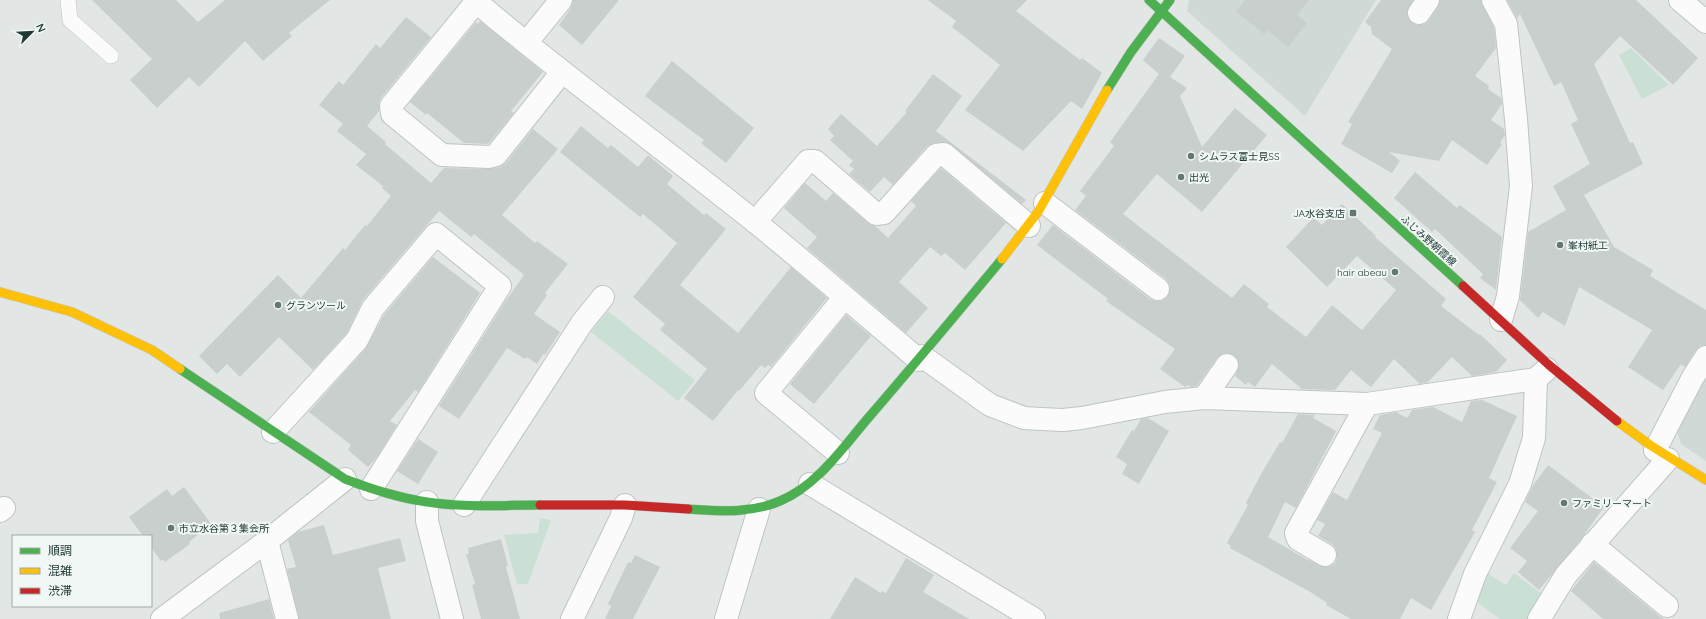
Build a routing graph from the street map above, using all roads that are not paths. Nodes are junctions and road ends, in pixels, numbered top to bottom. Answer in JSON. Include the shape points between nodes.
{"nodes":[{"id":1,"x":68,"y":0,"type":"edge"},
{"id":2,"x":561,"y":0,"type":"edge"},
{"id":3,"x":1149,"y":0,"type":"edge"},
{"id":4,"x":1170,"y":0,"type":"edge"},
{"id":5,"x":1493,"y":0,"type":"edge"},
{"id":6,"x":1680,"y":0,"type":"edge"},
{"id":7,"x":475,"y":1,"type":"edge"},
{"id":8,"x":1161,"y":11,"type":"junction"},
{"id":9,"x":1706,"y":22,"type":"edge"},
{"id":10,"x":526,"y":43,"type":"junction"},
{"id":11,"x":111,"y":56,"type":"dead end"},
{"id":12,"x":562,"y":72,"type":"junction"},
{"id":13,"x":1045,"y":203,"type":"junction"},
{"id":14,"x":755,"y":222,"type":"junction"},
{"id":15,"x":1029,"y":226,"type":"junction"},
{"id":16,"x":1158,"y":289,"type":"dead end"},
{"id":17,"x":0,"y":292,"type":"edge"},
{"id":18,"x":603,"y":297,"type":"dead end"},
{"id":19,"x":844,"y":298,"type":"junction"},
{"id":20,"x":1501,"y":320,"type":"junction"},
{"id":21,"x":1706,"y":357,"type":"edge"},
{"id":22,"x":920,"y":358,"type":"junction"},
{"id":23,"x":1227,"y":365,"type":"dead end"},
{"id":24,"x":1542,"y":373,"type":"junction"},
{"id":25,"x":1204,"y":398,"type":"junction"},
{"id":26,"x":1367,"y":404,"type":"junction"},
{"id":27,"x":273,"y":432,"type":"junction"},
{"id":28,"x":838,"y":453,"type":"junction"},
{"id":29,"x":1661,"y":454,"type":"junction"},
{"id":30,"x":345,"y":479,"type":"junction"},
{"id":31,"x":1706,"y":480,"type":"edge"},
{"id":32,"x":810,"y":484,"type":"junction"},
{"id":33,"x":370,"y":489,"type":"junction"},
{"id":34,"x":427,"y":502,"type":"junction"},
{"id":35,"x":464,"y":505,"type":"junction"},
{"id":36,"x":625,"y":505,"type":"junction"},
{"id":37,"x":759,"y":509,"type":"junction"},
{"id":38,"x":267,"y":541,"type":"junction"},
{"id":39,"x":1592,"y":544,"type":"junction"},
{"id":40,"x":1325,"y":555,"type":"dead end"},
{"id":41,"x":1667,"y":606,"type":"dead end"},
{"id":42,"x":1547,"y":616,"type":"edge"},
{"id":43,"x":162,"y":619,"type":"edge"},
{"id":44,"x":287,"y":619,"type":"edge"},
{"id":45,"x":452,"y":619,"type":"edge"},
{"id":46,"x":572,"y":619,"type":"edge"},
{"id":47,"x":726,"y":619,"type":"edge"},
{"id":48,"x":1034,"y":619,"type":"edge"},
{"id":49,"x":1459,"y":619,"type":"edge"}],
"edges":[{"from":1,"to":11,"type":"lane","via":[[70,20]]},
{"from":2,"to":10,"type":"street"},
{"from":3,"to":8,"type":"street","name":"ふじみ野朝霞線"},
{"from":4,"to":8,"type":"street"},
{"from":5,"to":20,"type":"street","via":[[1506,24],[1520,186],[1508,296]]},
{"from":6,"to":9,"type":"street"},
{"from":7,"to":10,"type":"street"},
{"from":7,"to":12,"type":"street","via":[[391,106],[392,114],[397,119],[442,155],[489,157],[496,155]]},
{"from":8,"to":13,"type":"street","via":[[1098,106]]},
{"from":8,"to":20,"type":"street","name":"ふじみ野朝霞線"},
{"from":10,"to":12,"type":"street"},
{"from":12,"to":14,"type":"street"},
{"from":13,"to":15,"type":"street"},
{"from":13,"to":16,"type":"street"},
{"from":14,"to":15,"type":"street","via":[[808,161],[815,161],[876,214],[884,213],[936,155],[944,154]]},
{"from":14,"to":19,"type":"street"},
{"from":15,"to":22,"type":"street"},
{"from":17,"to":27,"type":"street","via":[[72,312],[152,350]]},
{"from":18,"to":35,"type":"street","via":[[582,323]]},
{"from":19,"to":22,"type":"street"},
{"from":19,"to":28,"type":"street","via":[[766,393]]},
{"from":20,"to":24,"type":"street","name":"ふじみ野朝霞線"},
{"from":21,"to":29,"type":"street","via":[[1693,377]]},
{"from":22,"to":25,"type":"street","via":[[990,405],[1024,418],[1063,420],[1165,402]]},
{"from":22,"to":28,"type":"street"},
{"from":23,"to":25,"type":"street"},
{"from":24,"to":26,"type":"street"},
{"from":24,"to":29,"type":"street","name":"ふじみ野朝霞線"},
{"from":24,"to":49,"type":"street","via":[[1534,438],[1520,484],[1475,574]]},
{"from":25,"to":26,"type":"street"},
{"from":26,"to":40,"type":"street","via":[[1296,533],[1298,539]]},
{"from":27,"to":30,"type":"street"},
{"from":27,"to":33,"type":"street","via":[[357,340],[373,308],[436,234],[500,286]]},
{"from":28,"to":32,"type":"street"},
{"from":29,"to":31,"type":"street","name":"ふじみ野朝霞線"},
{"from":29,"to":39,"type":"street"},
{"from":30,"to":33,"type":"street"},
{"from":30,"to":38,"type":"street"},
{"from":32,"to":37,"type":"street","via":[[782,502]]},
{"from":32,"to":48,"type":"street"},
{"from":33,"to":34,"type":"street"},
{"from":34,"to":35,"type":"street"},
{"from":34,"to":45,"type":"street","via":[[427,521]]},
{"from":35,"to":36,"type":"street"},
{"from":36,"to":37,"type":"street","via":[[734,512]]},
{"from":36,"to":46,"type":"street"},
{"from":37,"to":47,"type":"street"},
{"from":38,"to":43,"type":"street"},
{"from":38,"to":44,"type":"street"},
{"from":39,"to":41,"type":"street"},
{"from":39,"to":42,"type":"street","via":[[1566,575]]}]}
